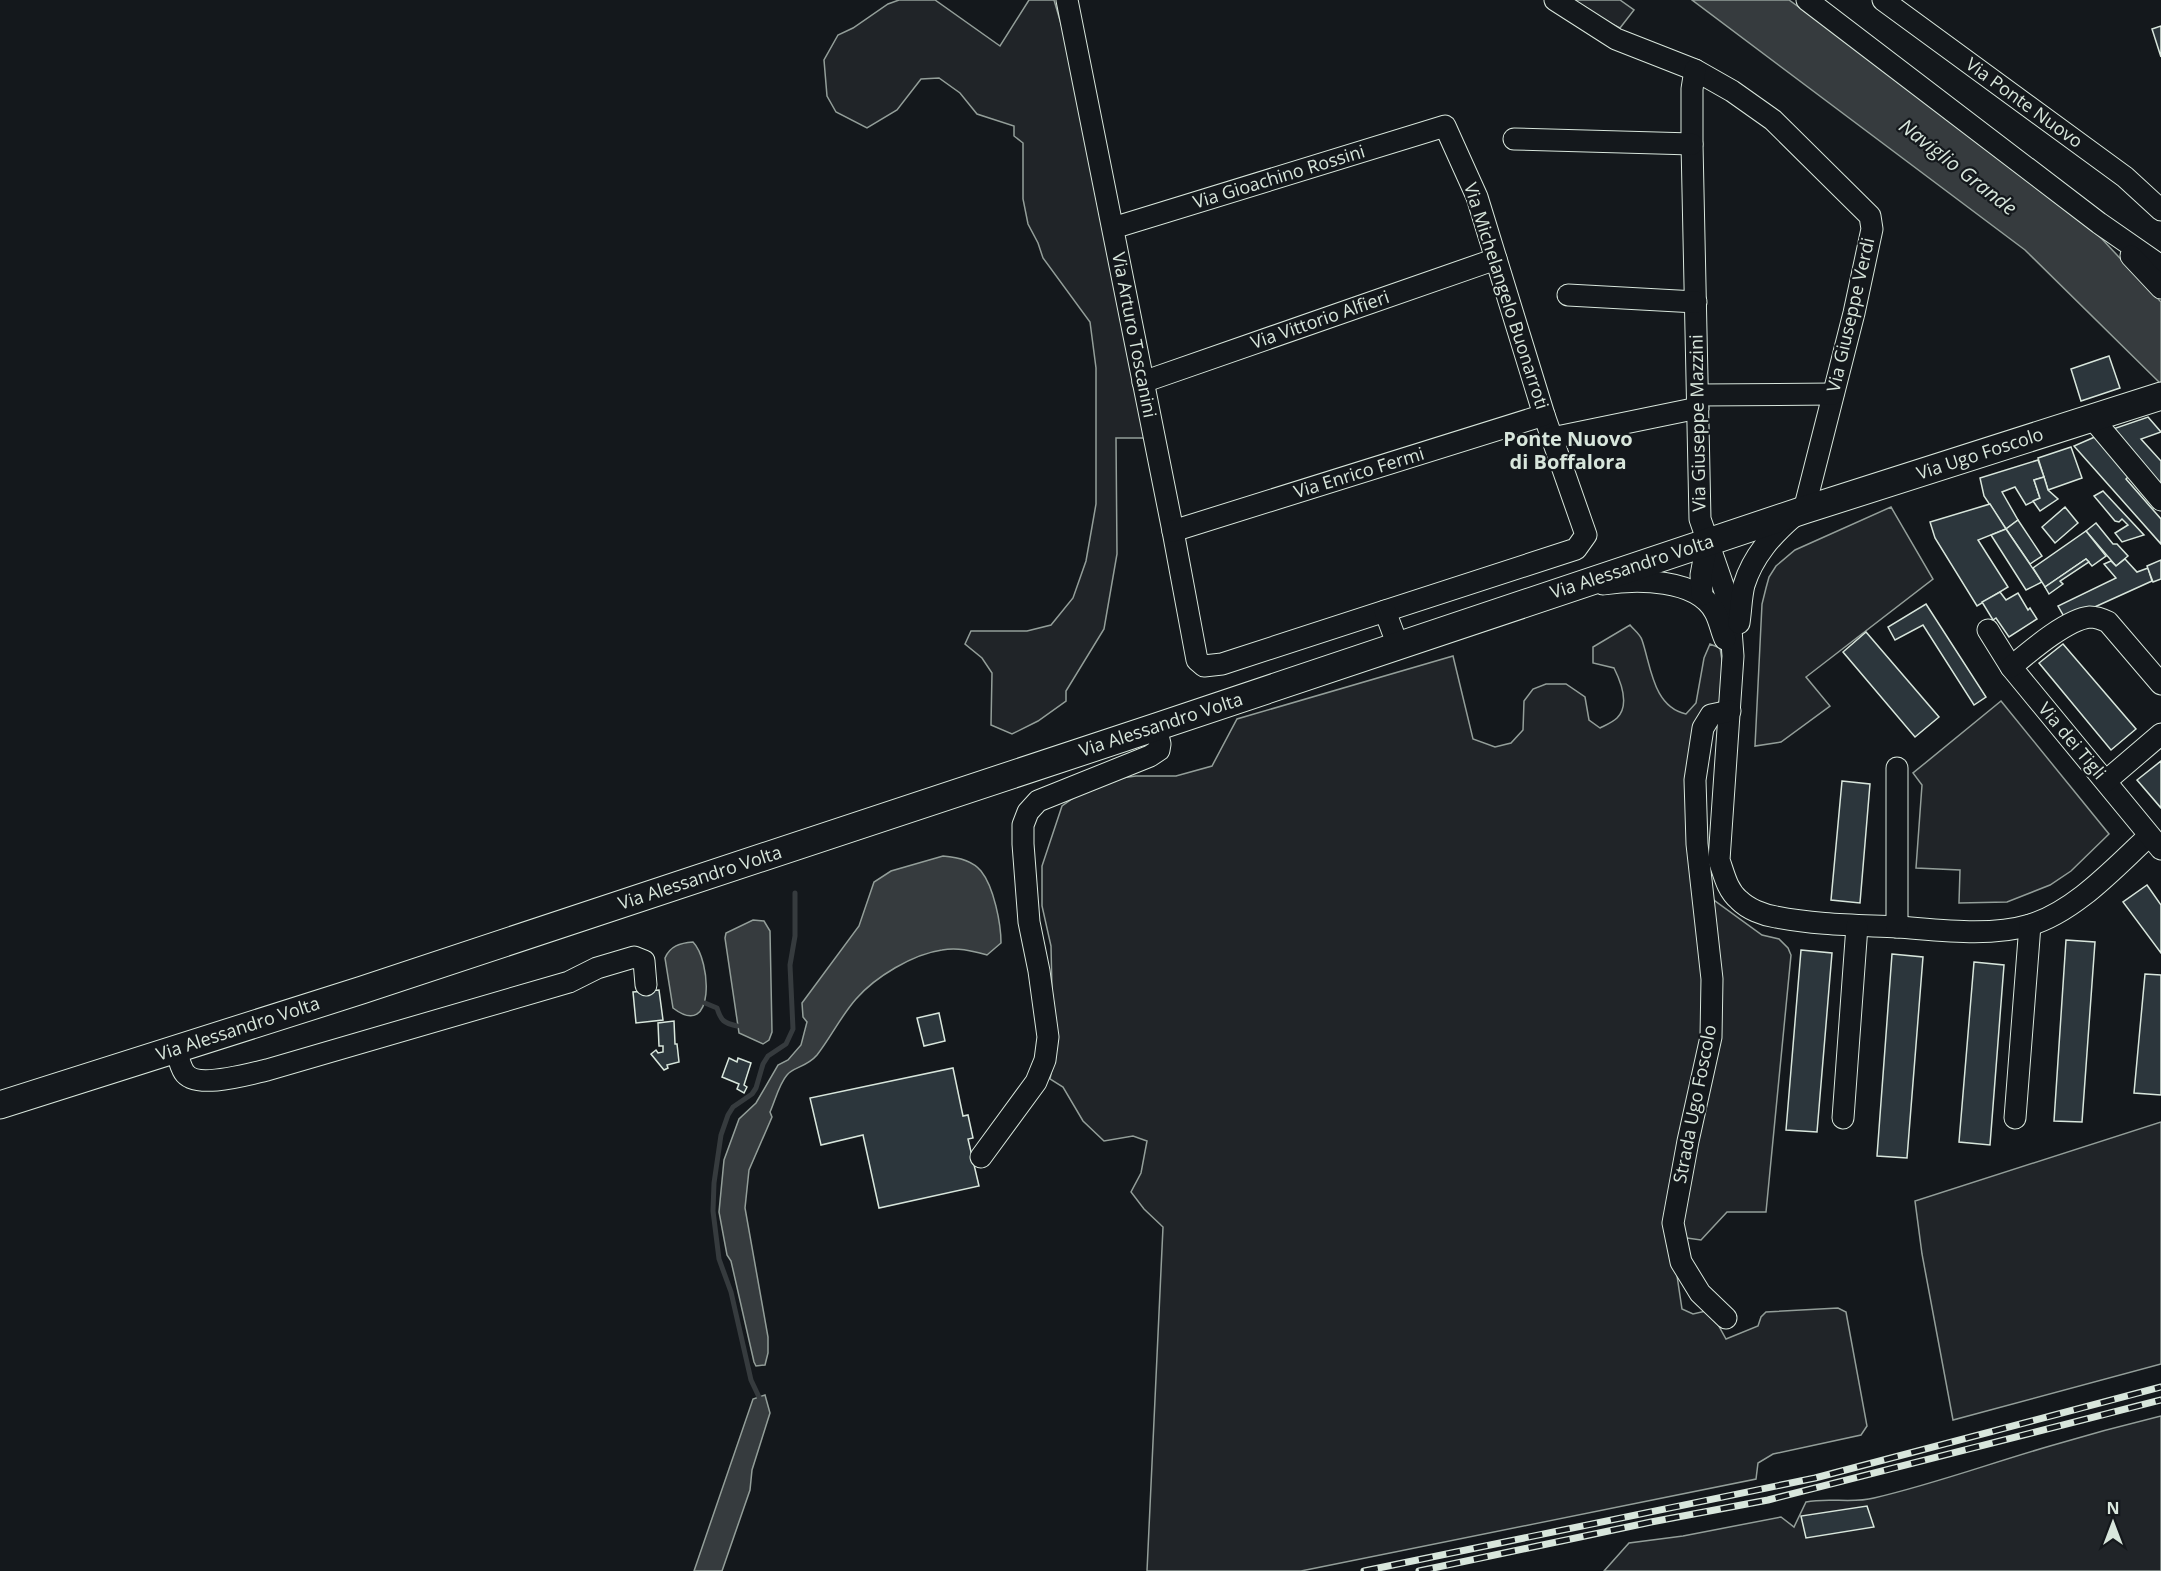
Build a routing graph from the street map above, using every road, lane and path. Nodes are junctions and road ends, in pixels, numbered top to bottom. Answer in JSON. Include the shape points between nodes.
{"nodes":[{"id":1,"x":1067,"y":0,"type":"edge"},
{"id":2,"x":1555,"y":0,"type":"edge"},
{"id":3,"x":1807,"y":0,"type":"edge"},
{"id":4,"x":1883,"y":0,"type":"edge"},
{"id":5,"x":1695,"y":70,"type":"junction"},
{"id":6,"x":1444,"y":126,"type":"joint"},
{"id":7,"x":1514,"y":139,"type":"dead end"},
{"id":8,"x":1692,"y":144,"type":"junction"},
{"id":9,"x":2161,"y":210,"type":"edge"},
{"id":10,"x":2099,"y":223,"type":"junction"},
{"id":11,"x":1113,"y":228,"type":"junction"},
{"id":12,"x":1496,"y":259,"type":"junction"},
{"id":13,"x":2161,"y":266,"type":"edge"},
{"id":14,"x":2161,"y":288,"type":"edge"},
{"id":15,"x":1568,"y":295,"type":"dead end"},
{"id":16,"x":1696,"y":302,"type":"junction"},
{"id":17,"x":1143,"y":382,"type":"junction"},
{"id":18,"x":1833,"y":394,"type":"junction"},
{"id":19,"x":2149,"y":400,"type":"edge"},
{"id":20,"x":1698,"y":402,"type":"junction"},
{"id":21,"x":1544,"y":415,"type":"junction"},
{"id":22,"x":2092,"y":418,"type":"junction"},
{"id":23,"x":1552,"y":438,"type":"junction"},
{"id":24,"x":2161,"y":500,"type":"edge"},
{"id":25,"x":1801,"y":511,"type":"junction"},
{"id":26,"x":1173,"y":531,"type":"junction"},
{"id":27,"x":1586,"y":536,"type":"joint"},
{"id":28,"x":1708,"y":543,"type":"junction"},
{"id":29,"x":1569,"y":588,"type":"junction"},
{"id":30,"x":1702,"y":595,"type":"junction"},
{"id":31,"x":1385,"y":611,"type":"junction"},
{"id":32,"x":1988,"y":630,"type":"dead end"},
{"id":33,"x":1398,"y":646,"type":"junction"},
{"id":34,"x":1733,"y":656,"type":"junction"},
{"id":35,"x":1204,"y":666,"type":"joint"},
{"id":36,"x":2011,"y":667,"type":"junction"},
{"id":37,"x":2161,"y":684,"type":"edge"},
{"id":38,"x":1730,"y":711,"type":"junction"},
{"id":39,"x":1156,"y":727,"type":"junction"},
{"id":40,"x":2161,"y":734,"type":"edge"},
{"id":41,"x":1897,"y":768,"type":"dead end"},
{"id":42,"x":2106,"y":781,"type":"junction"},
{"id":43,"x":2155,"y":842,"type":"edge"},
{"id":44,"x":2030,"y":925,"type":"junction"},
{"id":45,"x":1857,"y":926,"type":"junction"},
{"id":46,"x":1897,"y":927,"type":"junction"},
{"id":47,"x":646,"y":985,"type":"dead end"},
{"id":48,"x":176,"y":1049,"type":"junction"},
{"id":49,"x":0,"y":1105,"type":"edge"},
{"id":50,"x":1843,"y":1119,"type":"dead end"},
{"id":51,"x":2015,"y":1119,"type":"dead end"},
{"id":52,"x":981,"y":1157,"type":"dead end"},
{"id":53,"x":1726,"y":1318,"type":"dead end"}],
"edges":[{"from":1,"to":11,"type":"street","name":"Via Arturo Toscanini"},
{"from":2,"to":5,"type":"street","name":"Via Giuseppe Verdi","via":[[1616,39]]},
{"from":3,"to":10,"type":"street"},
{"from":4,"to":9,"type":"street","name":"Via Ponte Nuovo","via":[[2125,177]]},
{"from":5,"to":8,"type":"street","name":"Via Giuseppe Mazzini"},
{"from":5,"to":18,"type":"street","name":"Via Giuseppe Verdi","via":[[1773,120],[1870,216],[1872,229]]},
{"from":6,"to":11,"type":"street","name":"Via Gioachino Rossini"},
{"from":6,"to":12,"type":"street","name":"Via Michelangelo Buonarroti","via":[[1477,197]]},
{"from":7,"to":8,"type":"street"},
{"from":8,"to":16,"type":"street","name":"Via Giuseppe Mazzini"},
{"from":10,"to":13,"type":"street"},
{"from":10,"to":14,"type":"street"},
{"from":11,"to":17,"type":"street","name":"Via Arturo Toscanini"},
{"from":12,"to":17,"type":"street","name":"Via Vittorio Alfieri"},
{"from":12,"to":21,"type":"street","name":"Via Michelangelo Buonarroti"},
{"from":15,"to":16,"type":"street"},
{"from":16,"to":20,"type":"street","name":"Via Giuseppe Mazzini"},
{"from":17,"to":26,"type":"street","name":"Via Arturo Toscanini"},
{"from":18,"to":20,"type":"street"},
{"from":18,"to":25,"type":"street","name":"Via Giuseppe Verdi"},
{"from":19,"to":22,"type":"main road","name":"Via Ugo Foscolo"},
{"from":20,"to":23,"type":"street"},
{"from":20,"to":28,"type":"street","name":"Via Giuseppe Mazzini","via":[[1700,519]]},
{"from":21,"to":23,"type":"street","name":"Via Michelangelo Buonarroti"},
{"from":21,"to":26,"type":"street","name":"Via Enrico Fermi"},
{"from":22,"to":24,"type":"street"},
{"from":22,"to":25,"type":"main road","name":"Via Ugo Foscolo"},
{"from":23,"to":27,"type":"street","name":"Via Michelangelo Buonarroti"},
{"from":25,"to":28,"type":"main road","name":"Via Alessandro Volta"},
{"from":25,"to":34,"type":"street","via":[[1775,532],[1755,560],[1744,586]]},
{"from":26,"to":35,"type":"street","name":"Via Arturo Toscanini","via":[[1193,648]]},
{"from":27,"to":31,"type":"street","name":"Via Alessandro Volta","via":[[1576,549]]},
{"from":28,"to":29,"type":"main road","name":"Via Alessandro Volta"},
{"from":28,"to":30,"type":"street","via":[[1701,575]]},
{"from":28,"to":34,"type":"street","name":"Via Giuseppe Mazzini","via":[[1729,603]]},
{"from":29,"to":30,"type":"street","via":[[1616,582],[1656,583],[1680,586]]},
{"from":29,"to":33,"type":"main road","name":"Via Alessandro Volta"},
{"from":30,"to":34,"type":"street","via":[[1715,612]]},
{"from":31,"to":33,"type":"street"},
{"from":31,"to":35,"type":"street","name":"Via Alessandro Volta","via":[[1222,664]]},
{"from":32,"to":36,"type":"street","name":"Via dei Tigli"},
{"from":33,"to":39,"type":"main road","name":"Via Alessandro Volta"},
{"from":34,"to":38,"type":"street"},
{"from":36,"to":37,"type":"street","via":[[2072,623],[2099,618],[2108,622]]},
{"from":36,"to":42,"type":"street","name":"Via dei Tigli"},
{"from":38,"to":45,"type":"street","via":[[1719,860],[1727,885],[1738,900],[1759,912]]},
{"from":38,"to":53,"type":"street","name":"Strada Ugo Foscolo","via":[[1711,715],[1703,728],[1695,780],[1698,854],[1712,979],[1711,1037],[1673,1223],[1681,1262],[1700,1293]]},
{"from":39,"to":48,"type":"main road","name":"Via Alessandro Volta"},
{"from":39,"to":52,"type":"street","via":[[1159,750],[1150,756],[1038,801],[1028,812],[1023,844],[1029,922],[1048,1037],[1045,1060],[1036,1082]]},
{"from":40,"to":42,"type":"street"},
{"from":41,"to":46,"type":"street"},
{"from":42,"to":43,"type":"street","name":"Via dei Tigli"},
{"from":43,"to":44,"type":"street","via":[[2078,900]]},
{"from":44,"to":46,"type":"street","via":[[1990,931]]},
{"from":44,"to":51,"type":"street"},
{"from":45,"to":46,"type":"street"},
{"from":45,"to":50,"type":"street"},
{"from":47,"to":48,"type":"street","via":[[644,961],[634,957],[597,968],[569,982],[224,1079],[193,1079],[184,1073]]},
{"from":48,"to":49,"type":"main road","name":"Via Alessandro Volta"}]}
